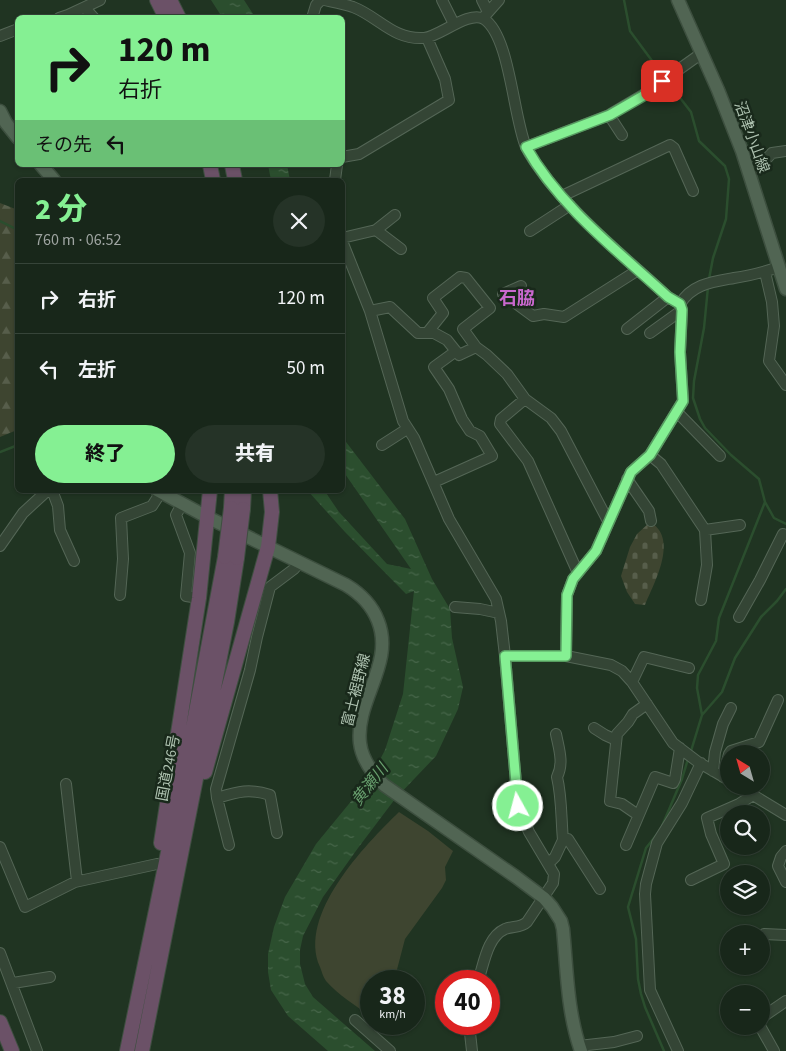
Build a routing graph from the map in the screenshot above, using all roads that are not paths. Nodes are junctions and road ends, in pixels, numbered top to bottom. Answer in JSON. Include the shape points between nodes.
{"nodes":[{"id":1,"x":100,"y":0,"type":"edge"},
{"id":2,"x":157,"y":0,"type":"edge"},
{"id":3,"x":170,"y":0,"type":"edge"},
{"id":4,"x":322,"y":0,"type":"edge"},
{"id":5,"x":442,"y":0,"type":"edge"},
{"id":6,"x":482,"y":0,"type":"edge"},
{"id":7,"x":499,"y":0,"type":"edge"},
{"id":8,"x":678,"y":0,"type":"edge"},
{"id":9,"x":85,"y":8,"type":"junction"},
{"id":10,"x":68,"y":15,"type":"edge"},
{"id":11,"x":91,"y":15,"type":"edge"},
{"id":12,"x":164,"y":15,"type":"edge"},
{"id":13,"x":178,"y":15,"type":"edge"},
{"id":14,"x":313,"y":15,"type":"edge"},
{"id":15,"x":485,"y":15,"type":"junction"},
{"id":16,"x":454,"y":24,"type":"junction"},
{"id":17,"x":15,"y":30,"type":"edge"},
{"id":18,"x":0,"y":36,"type":"edge"},
{"id":19,"x":426,"y":38,"type":"junction"},
{"id":20,"x":702,"y":53,"type":"junction"},
{"id":21,"x":0,"y":111,"type":"edge"},
{"id":22,"x":610,"y":115,"type":"junction"},
{"id":23,"x":15,"y":134,"type":"edge"},
{"id":24,"x":622,"y":136,"type":"dead end"},
{"id":25,"x":526,"y":147,"type":"junction"},
{"id":26,"x":786,"y":151,"type":"edge"},
{"id":27,"x":345,"y":156,"type":"edge"},
{"id":28,"x":43,"y":167,"type":"edge"},
{"id":29,"x":749,"y":172,"type":"junction"},
{"id":30,"x":52,"y":178,"type":"edge"},
{"id":31,"x":693,"y":191,"type":"dead end"},
{"id":32,"x":562,"y":196,"type":"junction"},
{"id":33,"x":570,"y":205,"type":"junction"},
{"id":34,"x":395,"y":215,"type":"dead end"},
{"id":35,"x":376,"y":230,"type":"junction"},
{"id":36,"x":530,"y":231,"type":"dead end"},
{"id":37,"x":345,"y":238,"type":"edge"},
{"id":38,"x":345,"y":247,"type":"edge"},
{"id":39,"x":401,"y":249,"type":"dead end"},
{"id":40,"x":781,"y":264,"type":"edge"},
{"id":41,"x":638,"y":270,"type":"junction"},
{"id":42,"x":765,"y":272,"type":"junction"},
{"id":43,"x":521,"y":286,"type":"dead end"},
{"id":44,"x":786,"y":289,"type":"edge"},
{"id":45,"x":668,"y":297,"type":"junction"},
{"id":46,"x":681,"y":307,"type":"junction"},
{"id":47,"x":370,"y":310,"type":"junction"},
{"id":48,"x":627,"y":329,"type":"dead end"},
{"id":49,"x":427,"y":333,"type":"junction"},
{"id":50,"x":650,"y":333,"type":"dead end"},
{"id":51,"x":476,"y":348,"type":"junction"},
{"id":52,"x":456,"y":351,"type":"junction"},
{"id":53,"x":786,"y":385,"type":"edge"},
{"id":54,"x":525,"y":399,"type":"junction"},
{"id":55,"x":677,"y":412,"type":"junction"},
{"id":56,"x":407,"y":429,"type":"junction"},
{"id":57,"x":382,"y":445,"type":"dead end"},
{"id":58,"x":650,"y":455,"type":"junction"},
{"id":59,"x":720,"y":456,"type":"dead end"},
{"id":60,"x":627,"y":479,"type":"junction"},
{"id":61,"x":434,"y":482,"type":"junction"},
{"id":62,"x":45,"y":493,"type":"edge"},
{"id":63,"x":53,"y":493,"type":"edge"},
{"id":64,"x":158,"y":493,"type":"edge"},
{"id":65,"x":163,"y":493,"type":"edge"},
{"id":66,"x":210,"y":493,"type":"edge"},
{"id":67,"x":233,"y":493,"type":"edge"},
{"id":68,"x":243,"y":493,"type":"edge"},
{"id":69,"x":270,"y":493,"type":"edge"},
{"id":70,"x":182,"y":504,"type":"junction"},
{"id":71,"x":237,"y":509,"type":"junction"},
{"id":72,"x":207,"y":517,"type":"junction"},
{"id":73,"x":608,"y":520,"type":"junction"},
{"id":74,"x":651,"y":521,"type":"dead end"},
{"id":75,"x":740,"y":525,"type":"dead end"},
{"id":76,"x":705,"y":530,"type":"junction"},
{"id":77,"x":786,"y":535,"type":"edge"},
{"id":78,"x":0,"y":546,"type":"edge"},
{"id":79,"x":268,"y":547,"type":"junction"},
{"id":80,"x":231,"y":558,"type":"junction"},
{"id":81,"x":74,"y":562,"type":"dead end"},
{"id":82,"x":299,"y":563,"type":"junction"},
{"id":83,"x":578,"y":573,"type":"junction"},
{"id":84,"x":120,"y":594,"type":"dead end"},
{"id":85,"x":199,"y":598,"type":"junction"},
{"id":86,"x":701,"y":600,"type":"dead end"},
{"id":87,"x":455,"y":607,"type":"dead end"},
{"id":88,"x":499,"y":613,"type":"junction"},
{"id":89,"x":739,"y":617,"type":"dead end"},
{"id":90,"x":505,"y":656,"type":"junction"},
{"id":91,"x":566,"y":656,"type":"junction"},
{"id":92,"x":689,"y":668,"type":"dead end"},
{"id":93,"x":632,"y":682,"type":"junction"},
{"id":94,"x":778,"y":700,"type":"dead end"},
{"id":95,"x":647,"y":704,"type":"junction"},
{"id":96,"x":731,"y":708,"type":"dead end"},
{"id":97,"x":594,"y":728,"type":"dead end"},
{"id":98,"x":556,"y":734,"type":"dead end"},
{"id":99,"x":616,"y":740,"type":"junction"},
{"id":100,"x":748,"y":745,"type":"edge"},
{"id":101,"x":682,"y":750,"type":"junction"},
{"id":102,"x":698,"y":761,"type":"junction"},
{"id":103,"x":713,"y":771,"type":"junction"},
{"id":104,"x":720,"y":775,"type":"edge"},
{"id":105,"x":66,"y":784,"type":"dead end"},
{"id":106,"x":753,"y":795,"type":"joint"},
{"id":107,"x":217,"y":798,"type":"junction"},
{"id":108,"x":739,"y":804,"type":"joint"},
{"id":109,"x":638,"y":815,"type":"junction"},
{"id":110,"x":786,"y":815,"type":"edge"},
{"id":111,"x":277,"y":832,"type":"dead end"},
{"id":112,"x":184,"y":837,"type":"junction"},
{"id":113,"x":563,"y":840,"type":"junction"},
{"id":114,"x":626,"y":844,"type":"dead end"},
{"id":115,"x":229,"y":845,"type":"dead end"},
{"id":116,"x":0,"y":847,"type":"edge"},
{"id":117,"x":786,"y":852,"type":"edge"},
{"id":118,"x":549,"y":863,"type":"junction"},
{"id":119,"x":157,"y":864,"type":"junction"},
{"id":120,"x":691,"y":880,"type":"dead end"},
{"id":121,"x":77,"y":882,"type":"junction"},
{"id":122,"x":786,"y":882,"type":"edge"},
{"id":123,"x":600,"y":889,"type":"dead end"},
{"id":124,"x":544,"y":898,"type":"junction"},
{"id":125,"x":770,"y":934,"type":"edge"},
{"id":126,"x":786,"y":935,"type":"edge"},
{"id":127,"x":148,"y":952,"type":"junction"},
{"id":128,"x":0,"y":953,"type":"edge"},
{"id":129,"x":482,"y":970,"type":"edge"},
{"id":130,"x":50,"y":977,"type":"dead end"},
{"id":131,"x":13,"y":983,"type":"junction"},
{"id":132,"x":786,"y":1001,"type":"edge"},
{"id":133,"x":770,"y":1012,"type":"edge"},
{"id":134,"x":355,"y":1020,"type":"dead end"},
{"id":135,"x":0,"y":1022,"type":"edge"},
{"id":136,"x":470,"y":1035,"type":"edge"},
{"id":137,"x":765,"y":1035,"type":"edge"},
{"id":138,"x":637,"y":1036,"type":"dead end"},
{"id":139,"x":580,"y":1048,"type":"edge"},
{"id":140,"x":12,"y":1051,"type":"edge"},
{"id":141,"x":37,"y":1051,"type":"edge"},
{"id":142,"x":127,"y":1051,"type":"edge"},
{"id":143,"x":142,"y":1051,"type":"edge"},
{"id":144,"x":390,"y":1051,"type":"edge"},
{"id":145,"x":472,"y":1051,"type":"edge"},
{"id":146,"x":678,"y":1051,"type":"edge"},
{"id":147,"x":774,"y":1051,"type":"edge"}],
"edges":[{"from":1,"to":9,"type":"street"},
{"from":2,"to":12,"type":"highway"},
{"from":3,"to":13,"type":"highway"},
{"from":4,"to":14,"type":"street","via":[[316,5]]},
{"from":4,"to":19,"type":"street","via":[[354,8],[397,34]]},
{"from":5,"to":16,"type":"street"},
{"from":6,"to":15,"type":"street"},
{"from":7,"to":15,"type":"street"},
{"from":8,"to":20,"type":"main road","name":"沼津小山線"},
{"from":9,"to":10,"type":"street"},
{"from":9,"to":11,"type":"street"},
{"from":15,"to":16,"type":"street"},
{"from":15,"to":25,"type":"street","via":[[503,52]]},
{"from":16,"to":19,"type":"street"},
{"from":17,"to":18,"type":"street"},
{"from":19,"to":27,"type":"street","via":[[445,80],[449,100],[359,154]]},
{"from":20,"to":22,"type":"street","via":[[643,96]]},
{"from":20,"to":29,"type":"main road","name":"沼津小山線"},
{"from":21,"to":23,"type":"main road"},
{"from":22,"to":24,"type":"street"},
{"from":22,"to":25,"type":"street"},
{"from":25,"to":32,"type":"street"},
{"from":26,"to":29,"type":"street","via":[[772,153],[758,169]]},
{"from":28,"to":30,"type":"main road"},
{"from":29,"to":40,"type":"main road","name":"沼津小山線"},
{"from":31,"to":32,"type":"street","via":[[670,145]]},
{"from":32,"to":33,"type":"street"},
{"from":33,"to":36,"type":"street"},
{"from":33,"to":41,"type":"street"},
{"from":34,"to":35,"type":"street"},
{"from":35,"to":37,"type":"street"},
{"from":35,"to":39,"type":"street"},
{"from":38,"to":47,"type":"street"},
{"from":40,"to":42,"type":"street"},
{"from":40,"to":44,"type":"main road","name":"沼津小山線"},
{"from":41,"to":43,"type":"street","via":[[564,317],[533,316],[503,294]]},
{"from":41,"to":45,"type":"street"},
{"from":42,"to":46,"type":"street","via":[[706,283],[690,292]]},
{"from":42,"to":53,"type":"street","via":[[774,326],[768,361]]},
{"from":45,"to":46,"type":"street"},
{"from":45,"to":48,"type":"street"},
{"from":46,"to":50,"type":"street"},
{"from":46,"to":55,"type":"street","via":[[683,401]]},
{"from":47,"to":49,"type":"street","via":[[390,307],[418,332]]},
{"from":47,"to":56,"type":"street"},
{"from":49,"to":51,"type":"street","via":[[443,313],[433,298],[460,277],[466,278],[490,308],[463,329]]},
{"from":49,"to":52,"type":"street","via":[[447,340]]},
{"from":51,"to":52,"type":"street","via":[[459,355]]},
{"from":51,"to":54,"type":"street","via":[[507,374]]},
{"from":52,"to":61,"type":"street","via":[[434,367],[449,389],[462,419],[470,431],[480,436],[492,456]]},
{"from":54,"to":73,"type":"street","via":[[551,418],[562,431]]},
{"from":54,"to":83,"type":"street","via":[[501,419],[500,424],[528,461]]},
{"from":55,"to":58,"type":"street"},
{"from":55,"to":59,"type":"street"},
{"from":56,"to":57,"type":"street"},
{"from":56,"to":61,"type":"street"},
{"from":58,"to":60,"type":"street"},
{"from":58,"to":76,"type":"street","via":[[661,464]]},
{"from":60,"to":73,"type":"street"},
{"from":60,"to":74,"type":"street","via":[[649,510]]},
{"from":61,"to":88,"type":"street","via":[[449,519],[496,599]]},
{"from":62,"to":78,"type":"street","via":[[24,513]]},
{"from":63,"to":81,"type":"street","via":[[60,530]]},
{"from":64,"to":84,"type":"street","via":[[152,506],[121,518]]},
{"from":65,"to":70,"type":"main road","name":"富士裾野線"},
{"from":66,"to":72,"type":"highway"},
{"from":67,"to":71,"type":"highway","name":"国道246号"},
{"from":68,"to":71,"type":"highway","name":"国道246号"},
{"from":69,"to":79,"type":"highway","via":[[272,512]]},
{"from":70,"to":72,"type":"main road","name":"富士裾野線"},
{"from":70,"to":85,"type":"street","via":[[176,515],[190,553],[186,596]]},
{"from":71,"to":80,"type":"highway","name":"国道246号","bridge":true},
{"from":72,"to":79,"type":"main road","name":"富士裾野線"},
{"from":72,"to":85,"type":"highway"},
{"from":73,"to":83,"type":"street","via":[[596,551]]},
{"from":75,"to":76,"type":"street"},
{"from":76,"to":86,"type":"street","via":[[707,566]]},
{"from":77,"to":89,"type":"street"},
{"from":79,"to":82,"type":"main road","name":"富士裾野線"},
{"from":79,"to":112,"type":"highway"},
{"from":80,"to":112,"type":"highway","name":"国道246号","via":[[226,622]]},
{"from":80,"to":127,"type":"highway","name":"国道246号"},
{"from":82,"to":107,"type":"street","via":[[270,587],[216,789]]},
{"from":82,"to":124,"type":"main road","name":"富士裾野線","via":[[355,590],[375,612],[381,629],[380,667],[361,724],[360,742],[372,773],[405,801]]},
{"from":83,"to":91,"type":"street","via":[[567,595]]},
{"from":85,"to":119,"type":"highway"},
{"from":87,"to":88,"type":"street"},
{"from":88,"to":90,"type":"street"},
{"from":90,"to":91,"type":"street"},
{"from":90,"to":118,"type":"street","via":[[518,806],[529,832]]},
{"from":91,"to":93,"type":"street","via":[[611,665]]},
{"from":92,"to":93,"type":"street","via":[[644,657]]},
{"from":93,"to":95,"type":"street"},
{"from":94,"to":100,"type":"street","via":[[759,742]]},
{"from":95,"to":99,"type":"street","via":[[632,714]]},
{"from":95,"to":101,"type":"street","via":[[663,730]]},
{"from":96,"to":103,"type":"street","via":[[723,724]]},
{"from":97,"to":99,"type":"street"},
{"from":98,"to":113,"type":"street","via":[[562,762],[557,777],[562,795]]},
{"from":99,"to":109,"type":"street","via":[[610,802],[622,804]]},
{"from":101,"to":102,"type":"street"},
{"from":101,"to":109,"type":"street","via":[[673,783],[655,777]]},
{"from":102,"to":103,"type":"street"},
{"from":102,"to":146,"type":"street","via":[[674,817],[657,843],[645,894],[650,990]]},
{"from":103,"to":104,"type":"street"},
{"from":105,"to":121,"type":"street"},
{"from":106,"to":108,"type":"street"},
{"from":106,"to":110,"type":"street"},
{"from":107,"to":111,"type":"street","via":[[242,790],[270,795]]},
{"from":107,"to":115,"type":"street"},
{"from":108,"to":120,"type":"street","via":[[707,818],[724,864]]},
{"from":109,"to":114,"type":"street"},
{"from":112,"to":143,"type":"highway","name":"国道246号"},
{"from":113,"to":118,"type":"street"},
{"from":113,"to":123,"type":"street","via":[[568,839]]},
{"from":116,"to":121,"type":"street","via":[[25,907]]},
{"from":117,"to":122,"type":"street","via":[[778,866]]},
{"from":118,"to":124,"type":"street","via":[[554,874],[553,883]]},
{"from":119,"to":121,"type":"street"},
{"from":119,"to":127,"type":"highway"},
{"from":124,"to":129,"type":"street","via":[[523,926],[508,928],[495,936]]},
{"from":124,"to":139,"type":"main road","name":"富士裾野線","via":[[563,929],[571,1013]]},
{"from":125,"to":126,"type":"street"},
{"from":127,"to":142,"type":"highway","name":"国道246号"},
{"from":128,"to":131,"type":"street"},
{"from":130,"to":131,"type":"street"},
{"from":131,"to":141,"type":"street"},
{"from":132,"to":133,"type":"street"},
{"from":134,"to":144,"type":"street"},
{"from":135,"to":140,"type":"highway"},
{"from":136,"to":145,"type":"street"},
{"from":137,"to":147,"type":"street"},
{"from":138,"to":139,"type":"street"}]}
